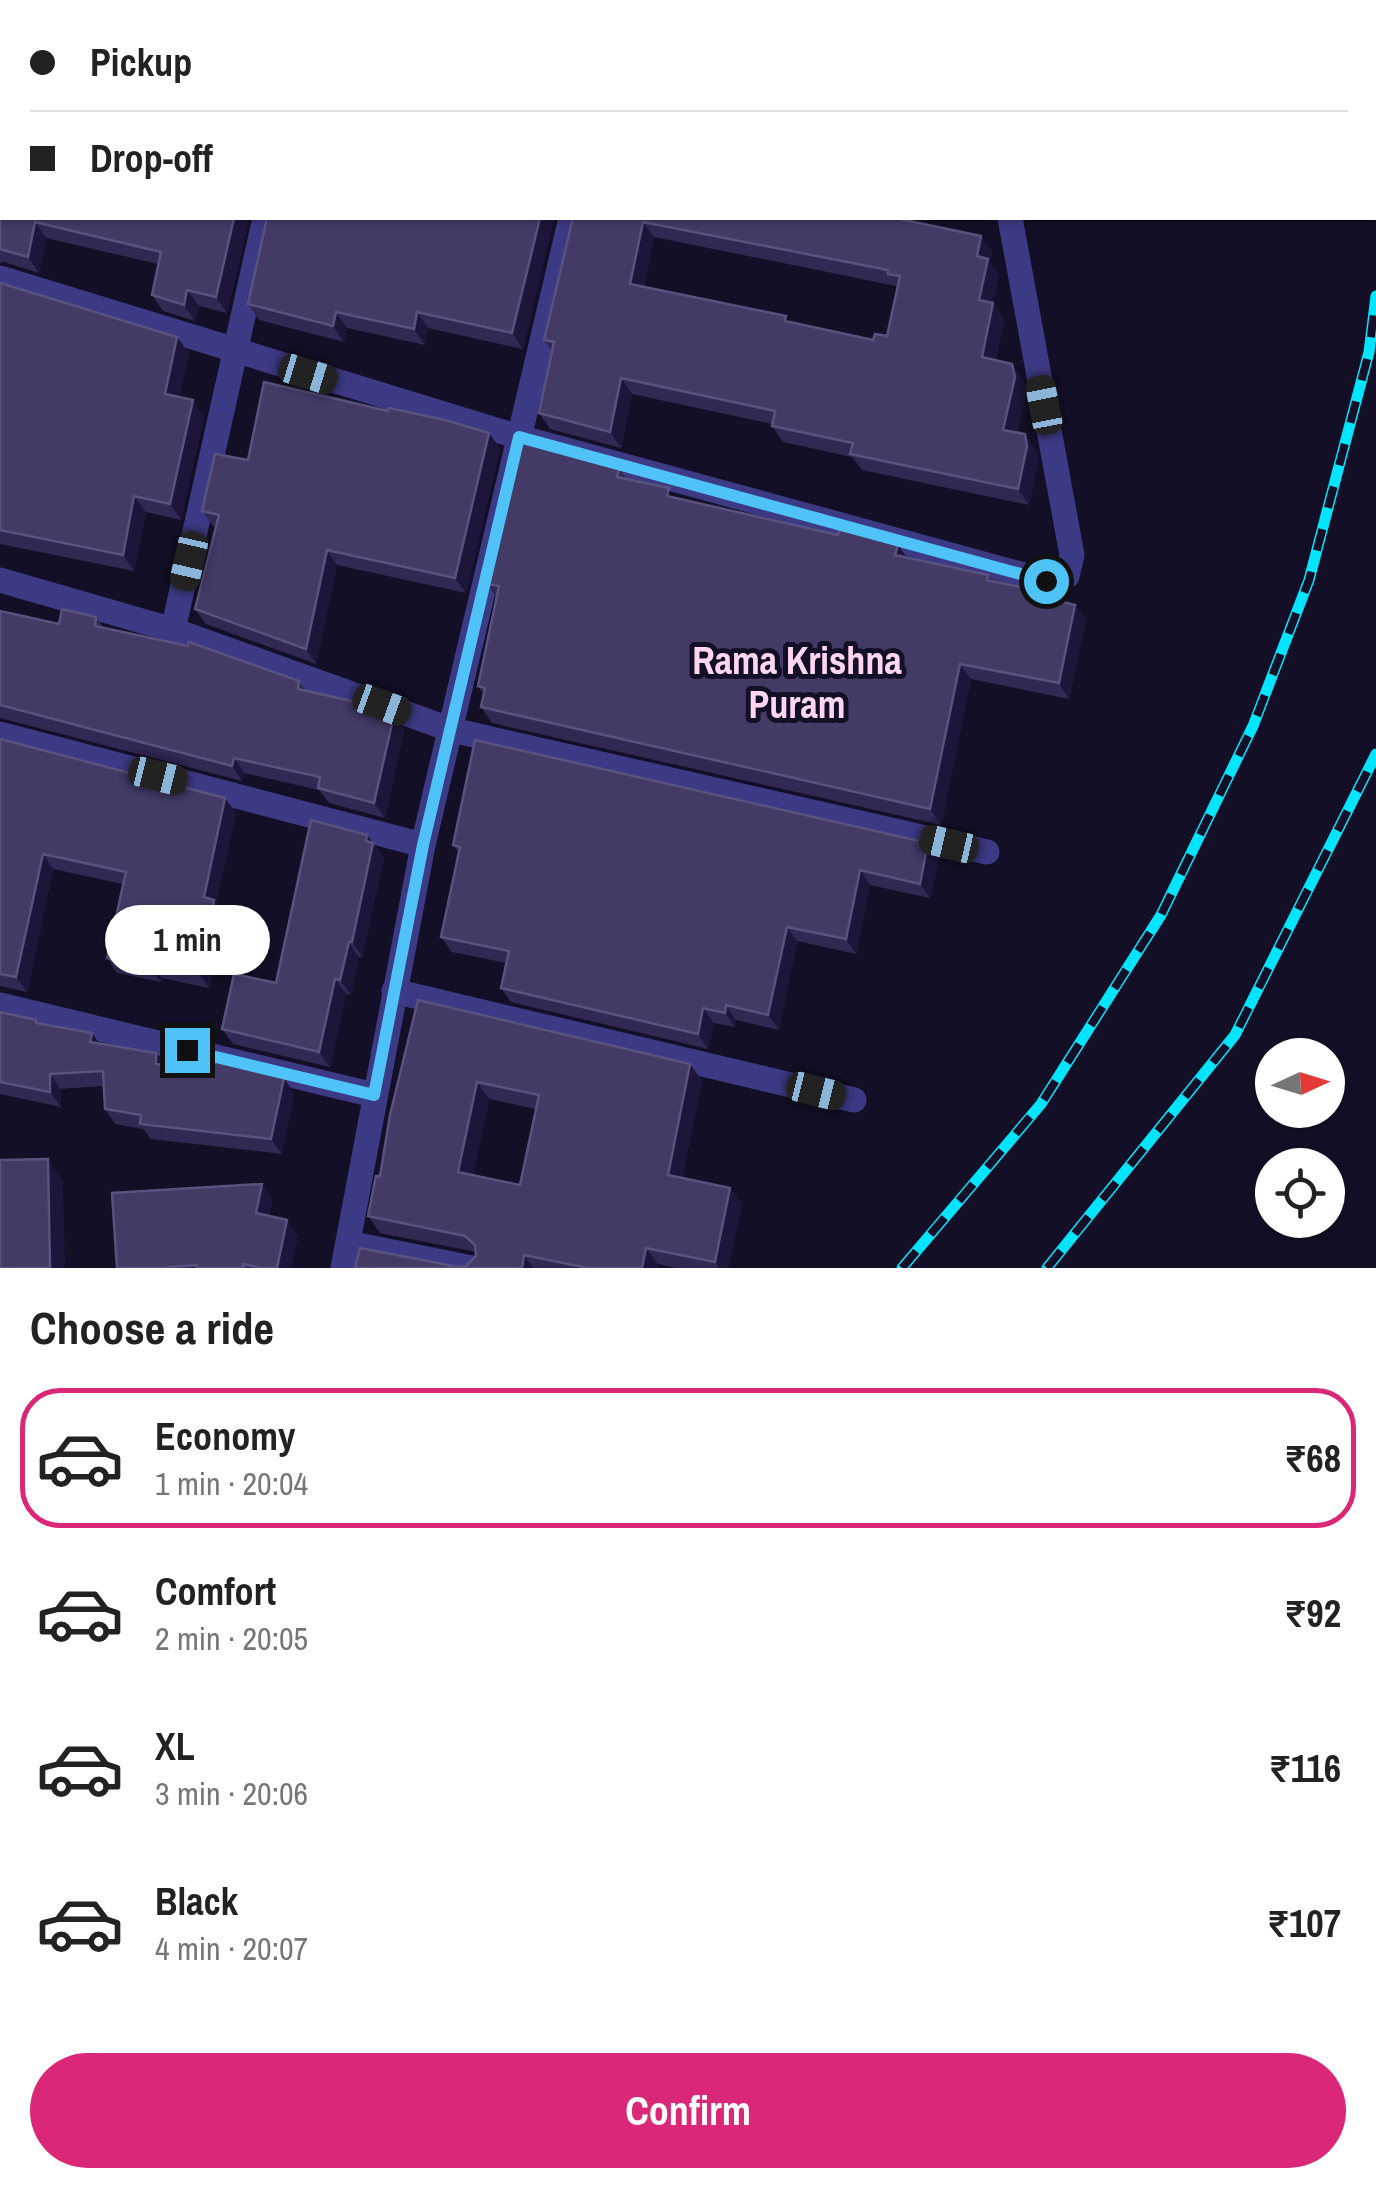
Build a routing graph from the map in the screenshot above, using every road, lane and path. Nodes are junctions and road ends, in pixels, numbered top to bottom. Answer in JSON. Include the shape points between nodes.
{"nodes":[{"id":1,"x":266,"y":220,"type":"edge"},
{"id":2,"x":571,"y":220,"type":"edge"},
{"id":3,"x":1010,"y":220,"type":"edge"},
{"id":4,"x":0,"y":278,"type":"edge"},
{"id":5,"x":237,"y":352,"type":"junction"},
{"id":6,"x":519,"y":437,"type":"junction"},
{"id":7,"x":0,"y":580,"type":"edge"},
{"id":8,"x":173,"y":630,"type":"junction"},
{"id":9,"x":452,"y":730,"type":"junction"},
{"id":10,"x":0,"y":734,"type":"edge"},
{"id":11,"x":423,"y":845,"type":"junction"},
{"id":12,"x":987,"y":852,"type":"dead end"},
{"id":13,"x":394,"y":991,"type":"junction"},
{"id":14,"x":0,"y":1005,"type":"edge"},
{"id":15,"x":374,"y":1095,"type":"junction"},
{"id":16,"x":854,"y":1100,"type":"dead end"},
{"id":17,"x":345,"y":1255,"type":"edge"},
{"id":18,"x":472,"y":1268,"type":"edge"}],
"edges":[{"from":1,"to":5,"type":"street"},
{"from":2,"to":6,"type":"street"},
{"from":3,"to":6,"type":"street","via":[[1072,555],[1067,576],[1046,581]]},
{"from":4,"to":5,"type":"street"},
{"from":5,"to":6,"type":"street"},
{"from":5,"to":8,"type":"street"},
{"from":6,"to":9,"type":"street"},
{"from":7,"to":8,"type":"street"},
{"from":8,"to":9,"type":"street"},
{"from":9,"to":11,"type":"street"},
{"from":9,"to":12,"type":"street"},
{"from":10,"to":11,"type":"street"},
{"from":11,"to":13,"type":"street"},
{"from":13,"to":15,"type":"street"},
{"from":13,"to":16,"type":"street"},
{"from":14,"to":15,"type":"street"},
{"from":15,"to":17,"type":"street"},
{"from":17,"to":18,"type":"street"}]}
